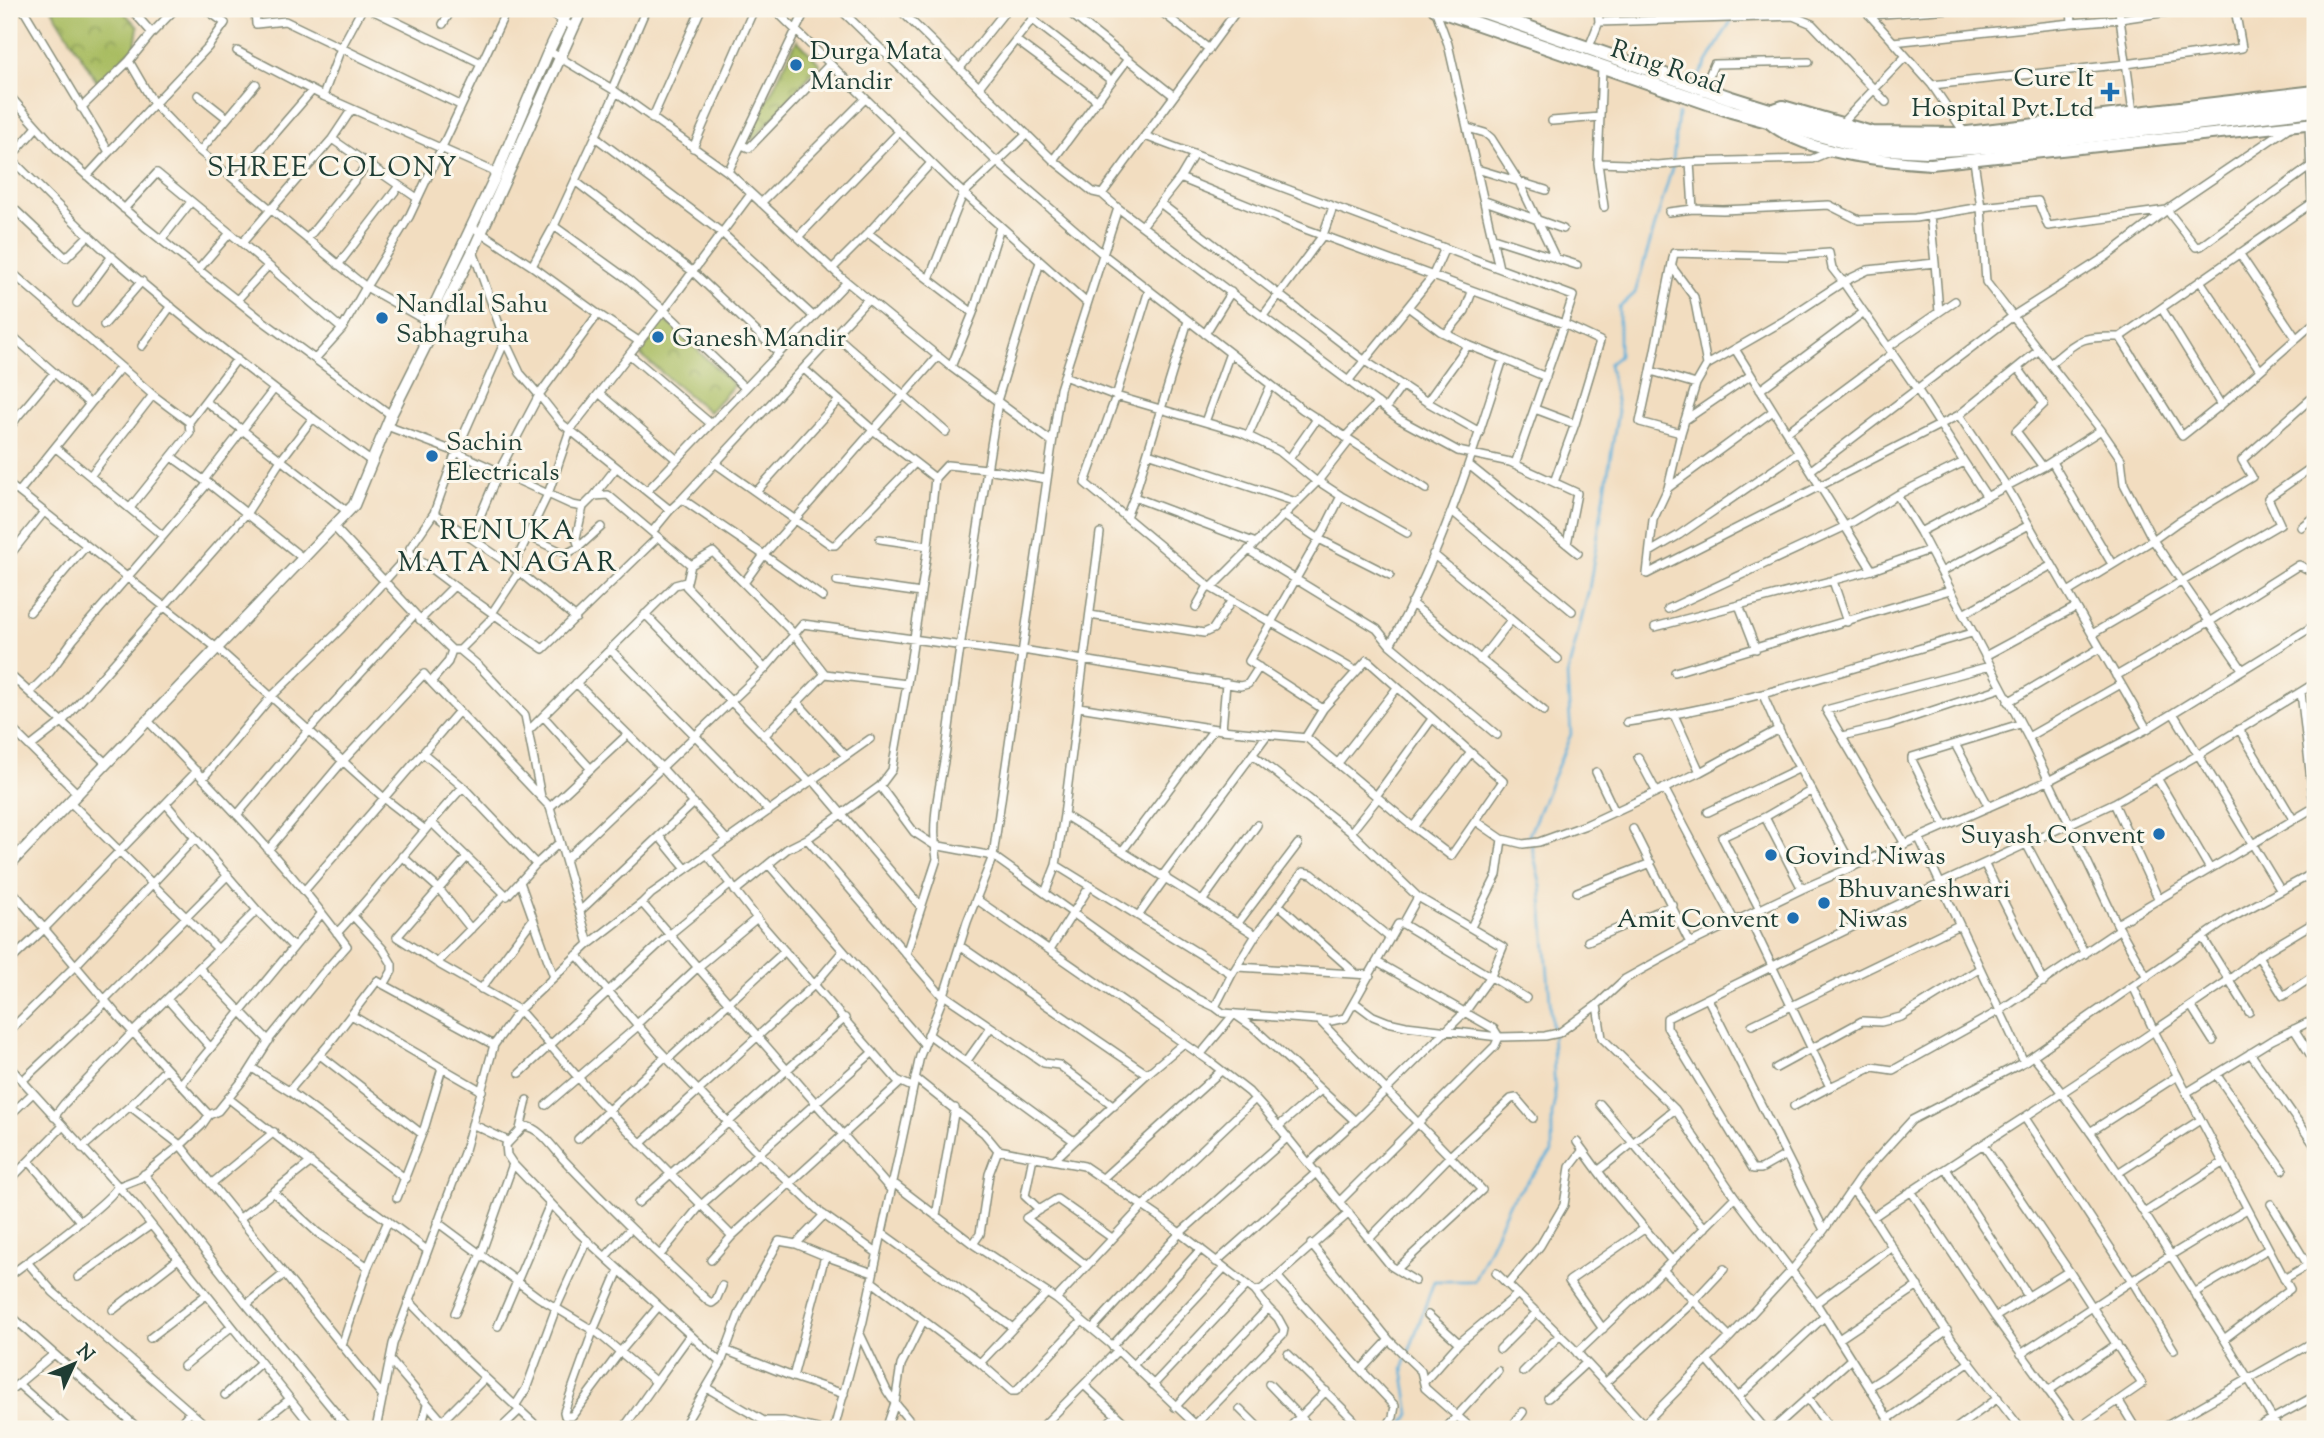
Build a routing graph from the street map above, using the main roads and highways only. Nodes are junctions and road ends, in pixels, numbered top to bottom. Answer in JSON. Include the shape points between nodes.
{"nodes":[{"id":1,"x":569,"y":9,"type":"edge"},
{"id":2,"x":582,"y":9,"type":"edge"},
{"id":3,"x":1435,"y":9,"type":"edge"},
{"id":4,"x":1476,"y":9,"type":"edge"},
{"id":5,"x":2315,"y":91,"type":"edge"},
{"id":6,"x":2315,"y":100,"type":"edge"},
{"id":7,"x":2315,"y":110,"type":"edge"},
{"id":8,"x":1770,"y":116,"type":"junction"},
{"id":9,"x":2312,"y":123,"type":"edge"},
{"id":10,"x":432,"y":324,"type":"junction"},
{"id":11,"x":9,"y":865,"type":"edge"}],
"edges":[{"from":1,"to":10,"type":"main road"},
{"from":2,"to":10,"type":"main road","via":[[473,251]]},
{"from":3,"to":8,"type":"highway","name":"Ring Road","via":[[1602,68]]},
{"from":4,"to":8,"type":"highway","name":"Ring Road","via":[[1704,88]]},
{"from":5,"to":8,"type":"main road","via":[[1964,132],[1872,132],[1783,106]]},
{"from":6,"to":8,"type":"highway","via":[[1918,142],[1849,135]]},
{"from":7,"to":8,"type":"highway","via":[[1926,151],[1866,148]]},
{"from":8,"to":9,"type":"main road","via":[[1780,133],[1832,150],[1881,161],[1930,164]]},
{"from":10,"to":11,"type":"main road","via":[[424,329],[424,344],[354,505]]}]}
